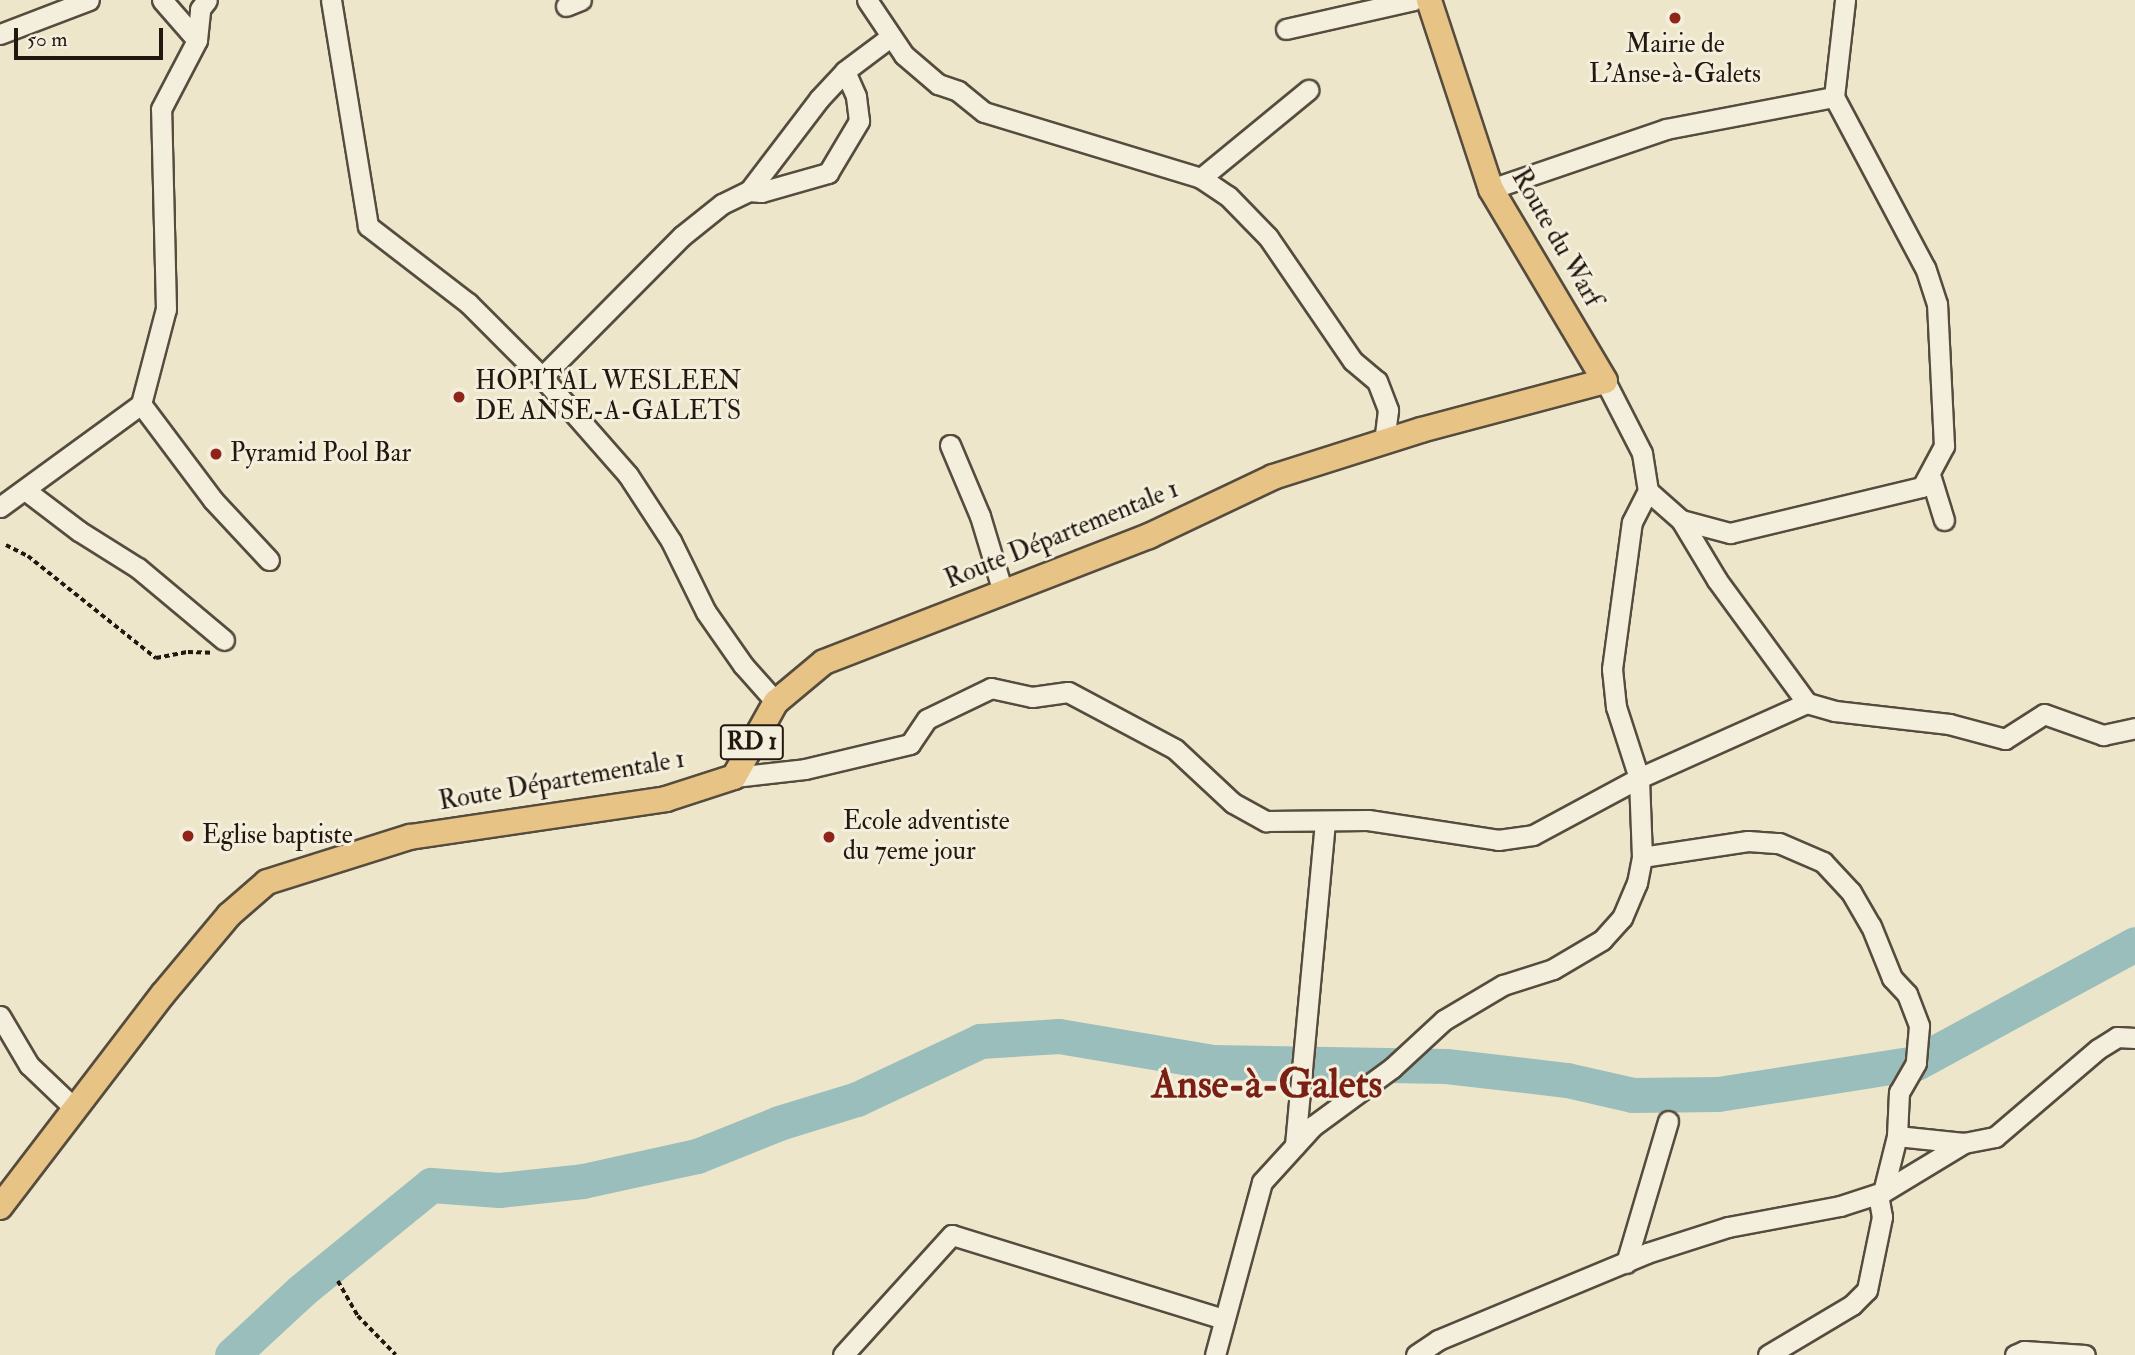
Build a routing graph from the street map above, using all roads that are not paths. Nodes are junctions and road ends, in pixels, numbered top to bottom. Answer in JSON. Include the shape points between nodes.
{"nodes":[{"id":1,"x":89,"y":0,"type":"edge"},
{"id":2,"x":162,"y":0,"type":"edge"},
{"id":3,"x":207,"y":0,"type":"edge"},
{"id":4,"x":331,"y":0,"type":"edge"},
{"id":5,"x":867,"y":0,"type":"edge"},
{"id":6,"x":1414,"y":0,"type":"edge"},
{"id":7,"x":1429,"y":0,"type":"edge"},
{"id":8,"x":1845,"y":0,"type":"edge"},
{"id":9,"x":1286,"y":29,"type":"dead end"},
{"id":10,"x":0,"y":34,"type":"edge"},
{"id":11,"x":889,"y":38,"type":"junction"},
{"id":12,"x":197,"y":40,"type":"junction"},
{"id":13,"x":845,"y":71,"type":"junction"},
{"id":14,"x":1308,"y":90,"type":"dead end"},
{"id":15,"x":1834,"y":97,"type":"junction"},
{"id":16,"x":1201,"y":178,"type":"junction"},
{"id":17,"x":1491,"y":189,"type":"junction"},
{"id":18,"x":749,"y":191,"type":"junction"},
{"id":19,"x":542,"y":377,"type":"junction"},
{"id":20,"x":1605,"y":381,"type":"junction"},
{"id":21,"x":141,"y":404,"type":"junction"},
{"id":22,"x":1384,"y":442,"type":"junction"},
{"id":23,"x":950,"y":445,"type":"dead end"},
{"id":24,"x":1931,"y":478,"type":"junction"},
{"id":25,"x":25,"y":490,"type":"junction"},
{"id":26,"x":1648,"y":491,"type":"junction"},
{"id":27,"x":0,"y":507,"type":"edge"},
{"id":28,"x":1681,"y":520,"type":"junction"},
{"id":29,"x":1944,"y":520,"type":"dead end"},
{"id":30,"x":269,"y":560,"type":"dead end"},
{"id":31,"x":1003,"y":592,"type":"junction"},
{"id":32,"x":224,"y":640,"type":"road end"},
{"id":33,"x":776,"y":702,"type":"junction"},
{"id":34,"x":1807,"y":704,"type":"junction"},
{"id":35,"x":2135,"y":728,"type":"edge"},
{"id":36,"x":734,"y":777,"type":"junction"},
{"id":37,"x":1639,"y":778,"type":"junction"},
{"id":38,"x":1325,"y":824,"type":"junction"},
{"id":39,"x":1642,"y":857,"type":"junction"},
{"id":40,"x":0,"y":1016,"type":"edge"},
{"id":41,"x":2135,"y":1038,"type":"edge"},
{"id":42,"x":75,"y":1109,"type":"junction"},
{"id":43,"x":1668,"y":1121,"type":"dead end"},
{"id":44,"x":1897,"y":1136,"type":"junction"},
{"id":45,"x":1964,"y":1143,"type":"junction"},
{"id":46,"x":1295,"y":1145,"type":"junction"},
{"id":47,"x":1881,"y":1193,"type":"junction"},
{"id":48,"x":0,"y":1207,"type":"edge"},
{"id":49,"x":1626,"y":1263,"type":"junction"},
{"id":50,"x":1224,"y":1319,"type":"junction"},
{"id":51,"x":843,"y":1355,"type":"edge"},
{"id":52,"x":1215,"y":1355,"type":"edge"},
{"id":53,"x":1416,"y":1355,"type":"edge"},
{"id":54,"x":1768,"y":1355,"type":"edge"},
{"id":55,"x":2015,"y":1355,"type":"edge"},
{"id":56,"x":2085,"y":1355,"type":"edge"}],
"edges":[{"from":1,"to":10,"type":"street"},
{"from":2,"to":12,"type":"street"},
{"from":3,"to":12,"type":"street","via":[[200,9]]},
{"from":4,"to":19,"type":"street","via":[[368,226],[468,303]]},
{"from":5,"to":11,"type":"street"},
{"from":6,"to":9,"type":"street"},
{"from":7,"to":17,"type":"main road","name":"Route du Warf"},
{"from":8,"to":15,"type":"street"},
{"from":11,"to":13,"type":"street"},
{"from":11,"to":16,"type":"street","via":[[937,84],[958,91],[984,111]]},
{"from":12,"to":21,"type":"street","via":[[161,109],[166,309]]},
{"from":13,"to":18,"type":"street","via":[[788,136],[767,172]]},
{"from":13,"to":18,"type":"street","via":[[856,96],[859,121],[828,173],[761,192]]},
{"from":14,"to":16,"type":"street"},
{"from":15,"to":17,"type":"street","via":[[1666,129]]},
{"from":15,"to":24,"type":"street","via":[[1925,268],[1937,304],[1944,446]]},
{"from":16,"to":22,"type":"street","via":[[1228,195],[1268,236],[1353,361],[1377,381],[1388,410]]},
{"from":17,"to":20,"type":"main road","name":"Route du Warf"},
{"from":18,"to":19,"type":"street","via":[[722,204],[682,236]]},
{"from":19,"to":33,"type":"street","via":[[628,475],[671,541],[706,612]]},
{"from":20,"to":22,"type":"main road","name":"Route Départementale 1","number":"RD 1"},
{"from":20,"to":26,"type":"street","via":[[1642,453]]},
{"from":21,"to":25,"type":"street"},
{"from":21,"to":30,"type":"street","via":[[213,500]]},
{"from":22,"to":31,"type":"main road","name":"Route Départementale 1","number":"RD 1","via":[[1273,477],[1149,536]]},
{"from":23,"to":31,"type":"street","via":[[980,516]]},
{"from":24,"to":28,"type":"street","via":[[1922,487],[1730,533]]},
{"from":24,"to":29,"type":"street"},
{"from":25,"to":27,"type":"street"},
{"from":25,"to":32,"type":"street","via":[[138,568]]},
{"from":26,"to":28,"type":"street"},
{"from":26,"to":37,"type":"street","via":[[1632,522],[1612,669],[1616,707]]},
{"from":28,"to":34,"type":"street","via":[[1717,580]]},
{"from":31,"to":33,"type":"main road","name":"Route Départementale 1","number":"RD 1","via":[[824,662]]},
{"from":33,"to":36,"type":"main road","name":"Route Départementale 1","number":"RD 1"},
{"from":34,"to":35,"type":"street","via":[[1949,724],[2005,738],[2043,714],[2103,736]]},
{"from":34,"to":37,"type":"street"},
{"from":36,"to":38,"type":"street","via":[[805,769],[910,744],[927,719],[991,688],[1032,697],[1068,692],[1175,749],[1233,803],[1266,821]]},
{"from":36,"to":42,"type":"main road","name":"Route Départementale 1","number":"RD 1","via":[[666,799],[410,837],[267,882],[221,925]]},
{"from":37,"to":38,"type":"street","via":[[1533,835],[1498,840],[1368,820]]},
{"from":37,"to":39,"type":"street"},
{"from":38,"to":46,"type":"street"},
{"from":39,"to":44,"type":"street","via":[[1748,841],[1779,843],[1823,862],[1851,892],[1892,978],[1907,994],[1919,1026],[1916,1063],[1899,1092]]},
{"from":39,"to":46,"type":"street","via":[[1622,918],[1602,940],[1553,969],[1503,985],[1444,1020]]},
{"from":40,"to":42,"type":"street","via":[[29,1065]]},
{"from":41,"to":45,"type":"street","via":[[2118,1037],[2098,1049],[1995,1137]]},
{"from":42,"to":48,"type":"main road","name":"Route Départementale 1","number":"RD 1"},
{"from":43,"to":49,"type":"street"},
{"from":44,"to":45,"type":"street"},
{"from":44,"to":47,"type":"street"},
{"from":45,"to":47,"type":"street"},
{"from":46,"to":50,"type":"street","via":[[1262,1182]]},
{"from":47,"to":49,"type":"street","via":[[1840,1206],[1728,1227]]},
{"from":47,"to":54,"type":"street","via":[[1882,1217],[1867,1290],[1852,1305]]},
{"from":49,"to":53,"type":"street","via":[[1438,1340]]},
{"from":50,"to":51,"type":"street","via":[[952,1236]]},
{"from":50,"to":52,"type":"street"},
{"from":55,"to":56,"type":"street","via":[[2024,1351]]}]}
